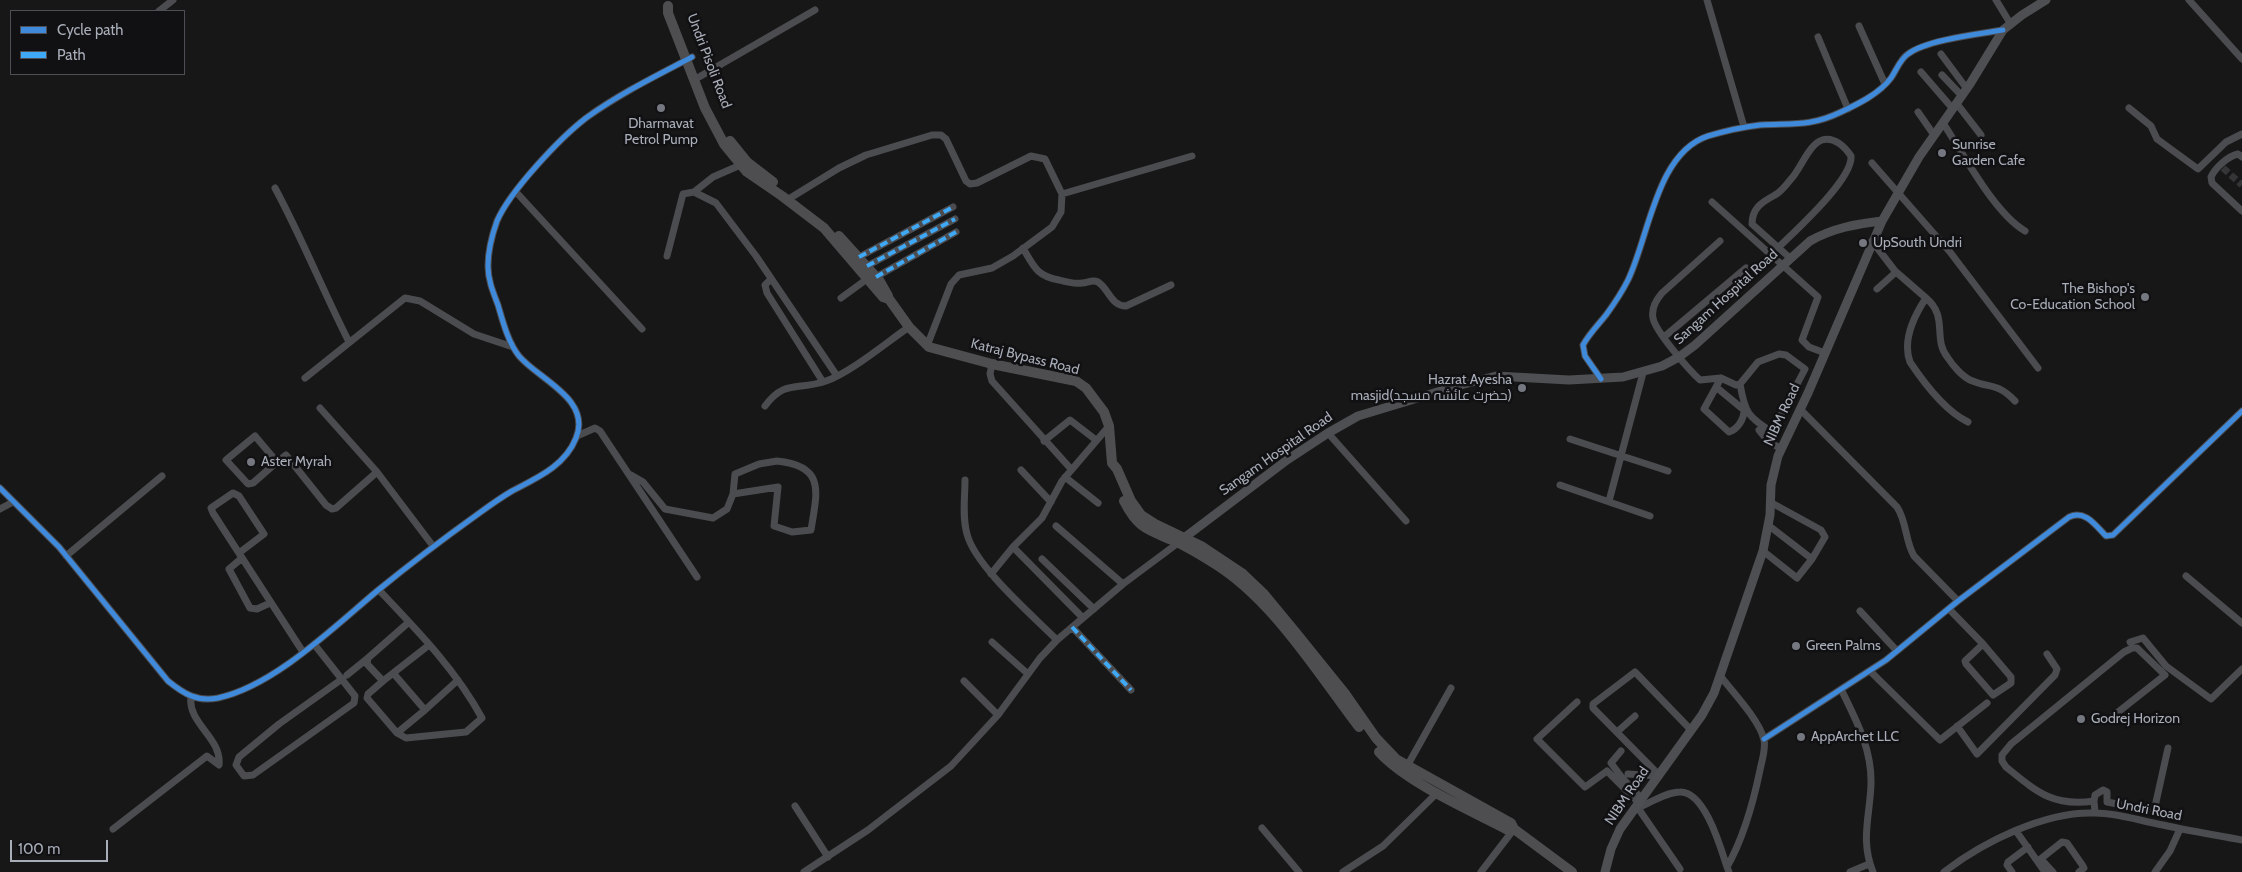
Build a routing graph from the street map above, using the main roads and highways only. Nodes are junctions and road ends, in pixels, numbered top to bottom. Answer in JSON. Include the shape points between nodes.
{"nodes":[{"id":1,"x":2046,"y":0,"type":"edge"},
{"id":2,"x":667,"y":3,"type":"edge"},
{"id":3,"x":689,"y":58,"type":"junction"},
{"id":4,"x":724,"y":139,"type":"junction"},
{"id":5,"x":1882,"y":221,"type":"junction"},
{"id":6,"x":1182,"y":540,"type":"junction"},
{"id":7,"x":1406,"y":769,"type":"junction"},
{"id":8,"x":1514,"y":829,"type":"junction"},
{"id":9,"x":1572,"y":872,"type":"edge"},
{"id":10,"x":1605,"y":872,"type":"edge"}],
"edges":[{"from":1,"to":5,"type":"main road","name":"NIBM Road","via":[[2003,30]]},
{"from":2,"to":3,"type":"highway","name":"Undri Pisoli Road","via":[[678,19]]},
{"from":3,"to":4,"type":"highway","name":"Undri Pisoli Road"},
{"from":3,"to":4,"type":"highway","via":[[705,108]]},
{"from":4,"to":6,"type":"highway","name":"Katraj Bypass Road","via":[[744,164],[832,230],[888,294],[909,327],[936,349],[1076,381],[1098,402],[1109,426],[1112,463],[1130,501],[1141,515]]},
{"from":5,"to":6,"type":"main road","name":"Sangam Hospital Road","via":[[1832,230],[1810,241],[1679,357],[1643,373],[1601,379],[1508,375],[1484,378],[1358,416],[1263,477]]},
{"from":5,"to":10,"type":"main road","name":"NIBM Road","via":[[1774,468],[1763,551],[1721,677],[1708,705],[1614,841]]},
{"from":6,"to":7,"type":"highway","name":"Katraj Bypass Road","via":[[1226,561],[1324,667],[1376,738]]},
{"from":7,"to":8,"type":"highway","via":[[1511,823]]},
{"from":7,"to":8,"type":"highway","via":[[1437,793],[1508,830]]},
{"from":8,"to":9,"type":"highway"}]}
